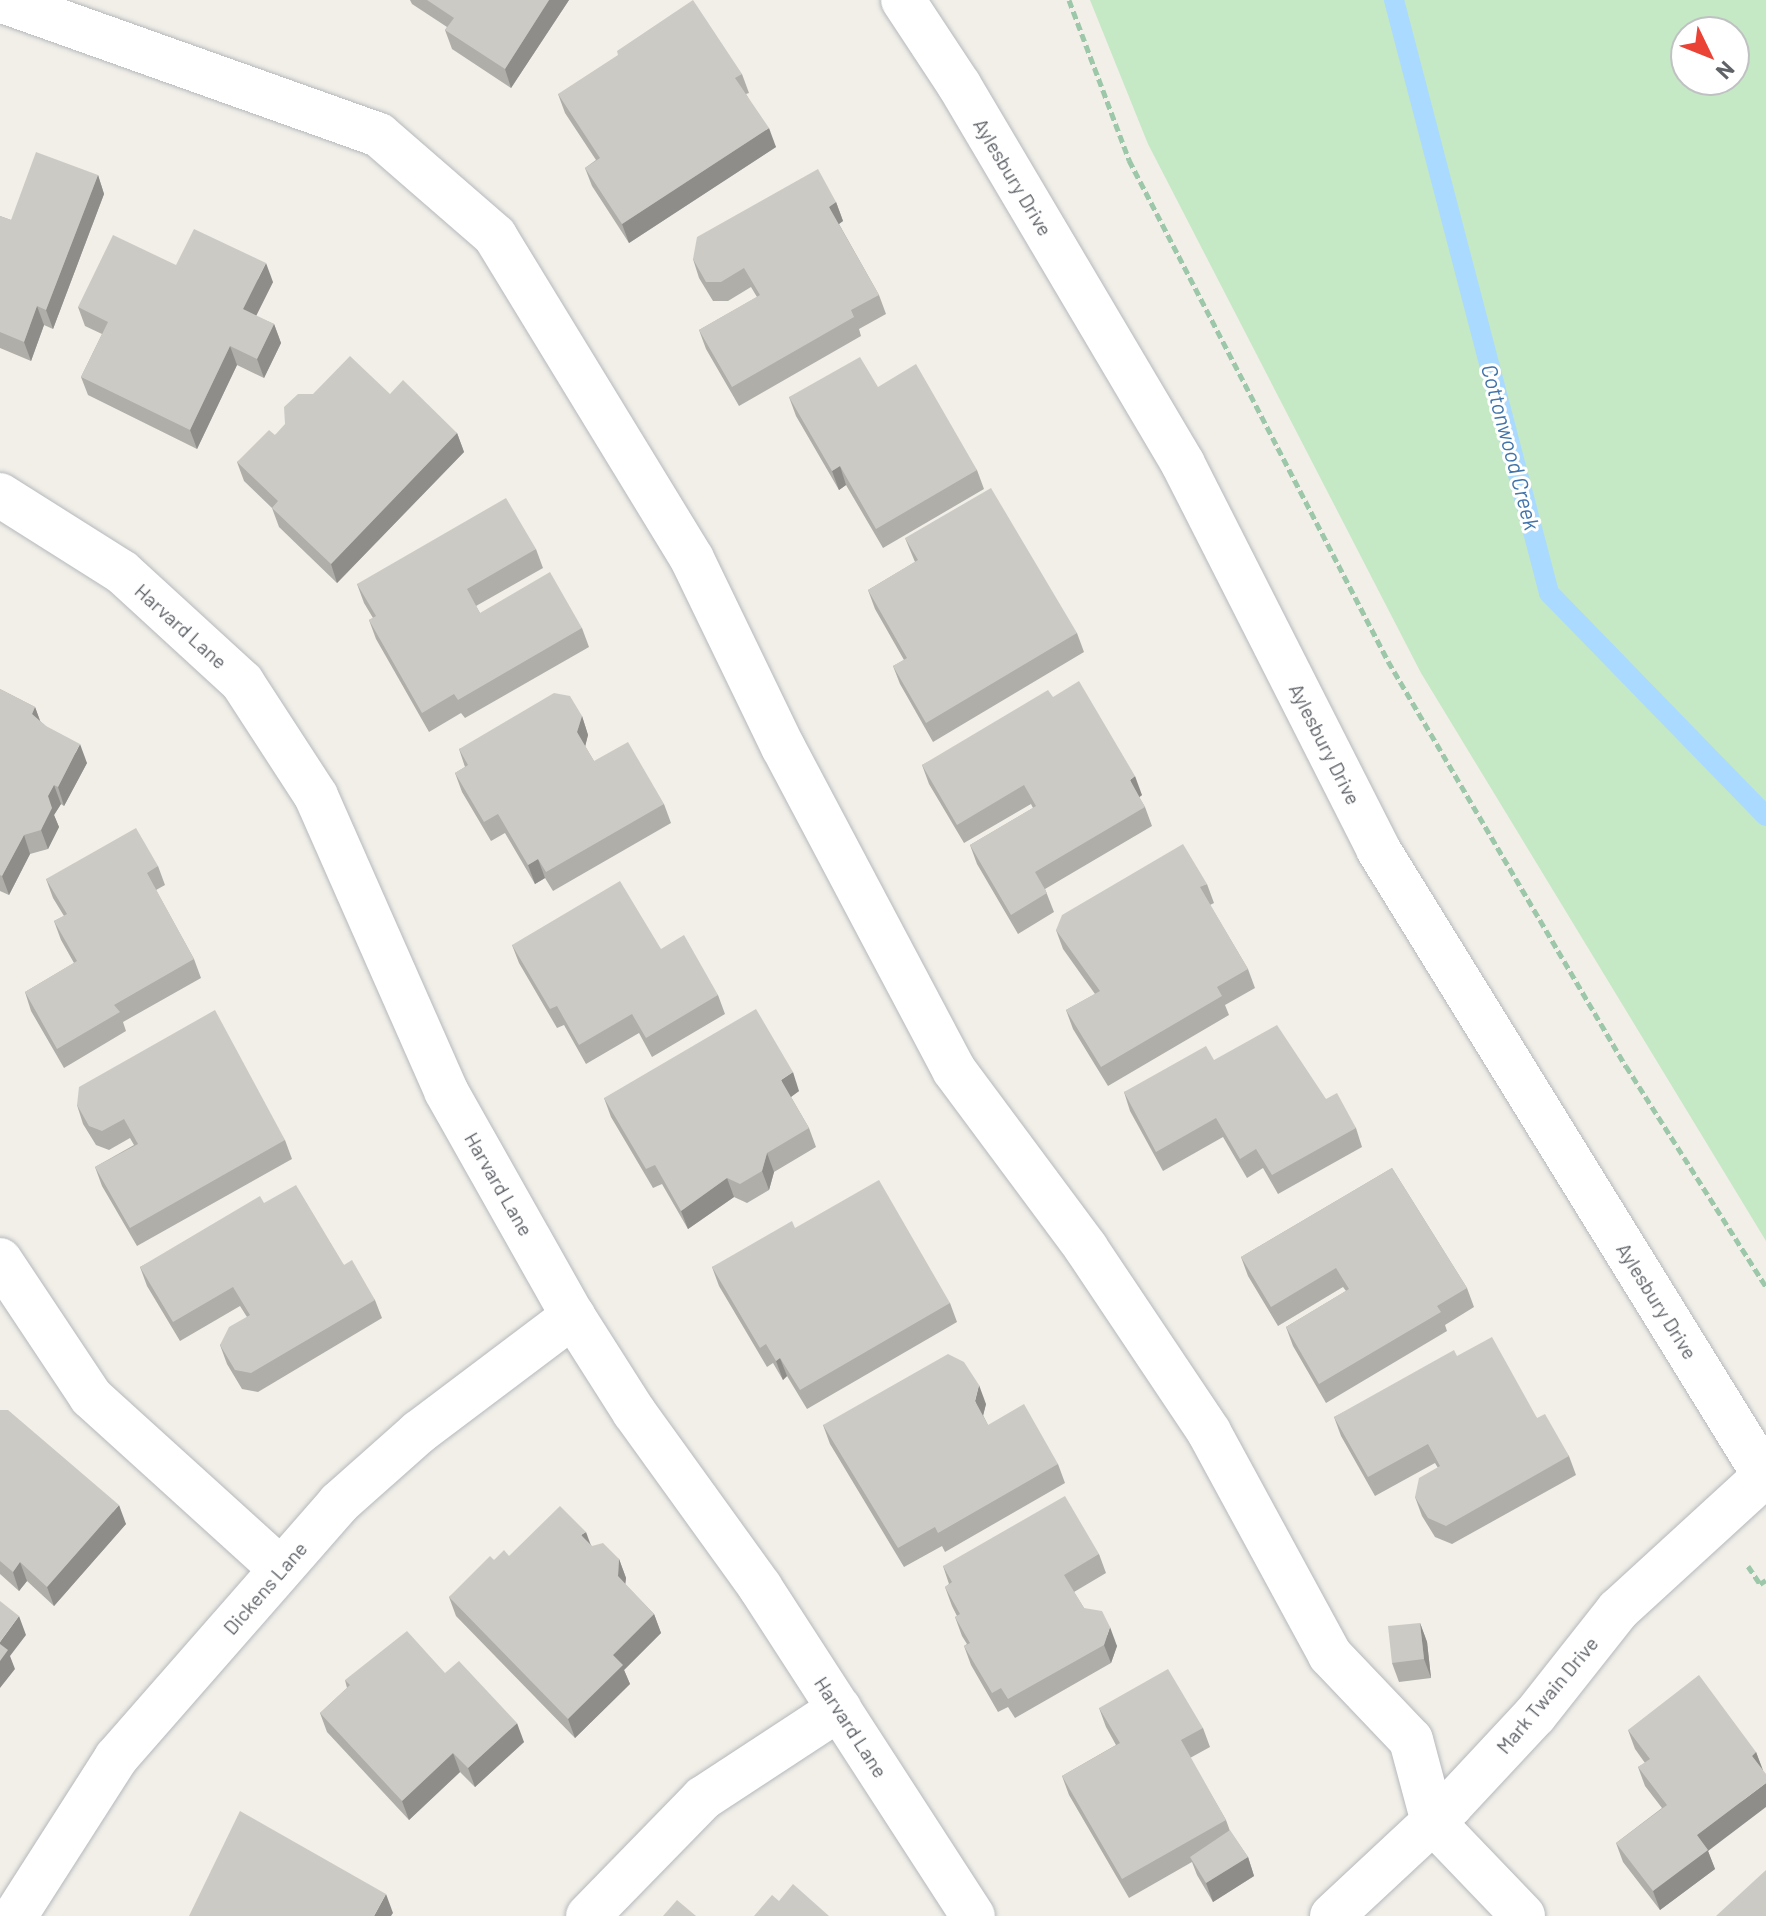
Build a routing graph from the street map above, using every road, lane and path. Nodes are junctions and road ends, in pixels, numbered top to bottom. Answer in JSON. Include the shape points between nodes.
{"nodes":[{"id":1,"x":0,"y":0,"type":"edge"},
{"id":2,"x":903,"y":0,"type":"edge"},
{"id":3,"x":1069,"y":0,"type":"edge"},
{"id":4,"x":0,"y":495,"type":"edge"},
{"id":5,"x":0,"y":1260,"type":"edge"},
{"id":6,"x":1766,"y":1287,"type":"edge"},
{"id":7,"x":573,"y":1316,"type":"junction"},
{"id":8,"x":1765,"y":1477,"type":"edge"},
{"id":9,"x":281,"y":1569,"type":"junction"},
{"id":10,"x":839,"y":1709,"type":"junction"},
{"id":11,"x":1433,"y":1822,"type":"junction"},
{"id":12,"x":15,"y":1916,"type":"edge"},
{"id":13,"x":588,"y":1916,"type":"edge"},
{"id":14,"x":973,"y":1916,"type":"edge"},
{"id":15,"x":1332,"y":1916,"type":"edge"},
{"id":16,"x":1523,"y":1916,"type":"edge"}],
"edges":[{"from":1,"to":11,"type":"street","via":[[379,135],[495,236],[692,559],[783,747],[954,1070],[1086,1248],[1209,1432],[1330,1655],[1411,1740]]},
{"from":2,"to":8,"type":"street","name":"Aylesbury Drive","via":[[959,85],[1183,464],[1378,849]]},
{"from":3,"to":6,"type":"path","via":[[1129,160],[1388,661],[1626,1066]]},
{"from":4,"to":7,"type":"street","name":"Harvard Lane","via":[[122,572],[242,682],[316,796],[446,1091]]},
{"from":5,"to":9,"type":"street","via":[[91,1397]]},
{"from":7,"to":9,"type":"street","name":"Dickens Lane","via":[[419,1432],[339,1503]]},
{"from":7,"to":10,"type":"street","name":"Harvard Lane"},
{"from":8,"to":11,"type":"street","name":"Mark Twain Drive","via":[[1618,1610],[1535,1715]]},
{"from":9,"to":12,"type":"street","name":"Dickens Lane","via":[[116,1758]]},
{"from":10,"to":13,"type":"street","via":[[703,1798]]},
{"from":10,"to":14,"type":"street","name":"Harvard Lane"},
{"from":11,"to":15,"type":"street","name":"Mark Twain Drive"},
{"from":11,"to":16,"type":"street"}]}
